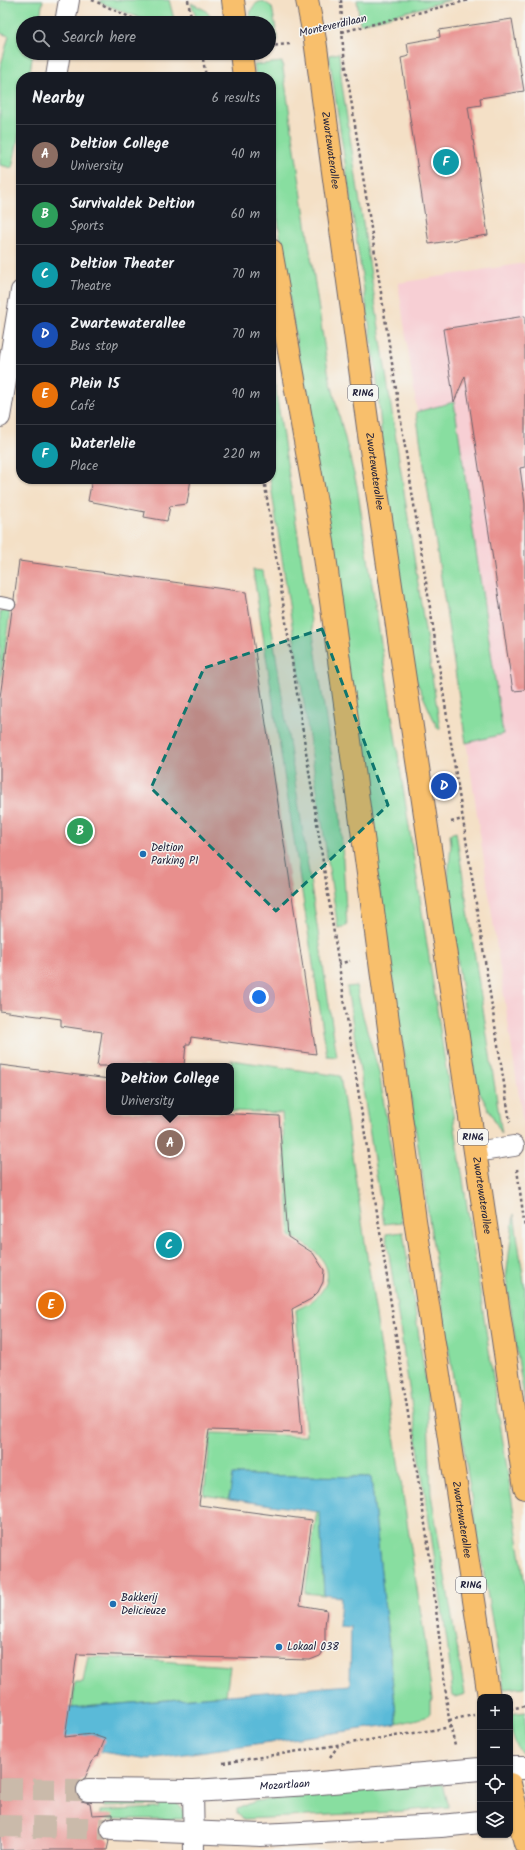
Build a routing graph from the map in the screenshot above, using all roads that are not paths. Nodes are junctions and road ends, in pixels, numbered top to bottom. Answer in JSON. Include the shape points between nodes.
{"nodes":[{"id":1,"x":69,"y":0,"type":"edge"},
{"id":2,"x":233,"y":0,"type":"edge"},
{"id":3,"x":307,"y":0,"type":"edge"},
{"id":4,"x":66,"y":16,"type":"edge"},
{"id":5,"x":235,"y":16,"type":"edge"},
{"id":6,"x":59,"y":60,"type":"edge"},
{"id":7,"x":242,"y":60,"type":"edge"},
{"id":8,"x":57,"y":72,"type":"edge"},
{"id":9,"x":243,"y":72,"type":"edge"},
{"id":10,"x":276,"y":278,"type":"edge"},
{"id":11,"x":16,"y":321,"type":"edge"},
{"id":12,"x":0,"y":417,"type":"edge"},
{"id":13,"x":519,"y":1145,"type":"edge"},
{"id":14,"x":475,"y":1152,"type":"junction"},
{"id":15,"x":525,"y":1488,"type":"edge"},
{"id":16,"x":489,"y":1694,"type":"edge"},
{"id":17,"x":513,"y":1768,"type":"edge"},
{"id":18,"x":525,"y":1768,"type":"edge"},
{"id":19,"x":470,"y":1769,"type":"edge"},
{"id":20,"x":88,"y":1790,"type":"tunnel mouth"},
{"id":21,"x":194,"y":1790,"type":"junction"},
{"id":22,"x":513,"y":1794,"type":"edge"},
{"id":23,"x":518,"y":1811,"type":"edge"},
{"id":24,"x":477,"y":1822,"type":"edge"},
{"id":25,"x":112,"y":1829,"type":"tunnel mouth"},
{"id":26,"x":194,"y":1842,"type":"edge"},
{"id":27,"x":525,"y":1843,"type":"edge"}],
"edges":[{"from":1,"to":4,"type":"street"},
{"from":2,"to":5,"type":"main road"},
{"from":3,"to":14,"type":"main road","name":"Zwartewaterallee","number":"RING","via":[[315,40],[374,470]]},
{"from":6,"to":8,"type":"street"},
{"from":7,"to":9,"type":"main road"},
{"from":10,"to":16,"type":"main road","name":"Zwartewaterallee","number":"RING","via":[[323,542],[415,1220]]},
{"from":11,"to":12,"type":"street"},
{"from":13,"to":14,"type":"street"},
{"from":14,"to":15,"type":"main road","name":"Zwartewaterallee","number":"RING"},
{"from":17,"to":18,"type":"street"},
{"from":19,"to":21,"type":"street","name":"Mozartlaan","via":[[309,1784]]},
{"from":20,"to":21,"type":"street","name":"Mozartlaan"},
{"from":21,"to":26,"type":"street"},
{"from":22,"to":23,"type":"main road"},
{"from":23,"to":27,"type":"main road"},
{"from":24,"to":26,"type":"street","via":[[261,1835]]},
{"from":25,"to":26,"type":"street"}]}
